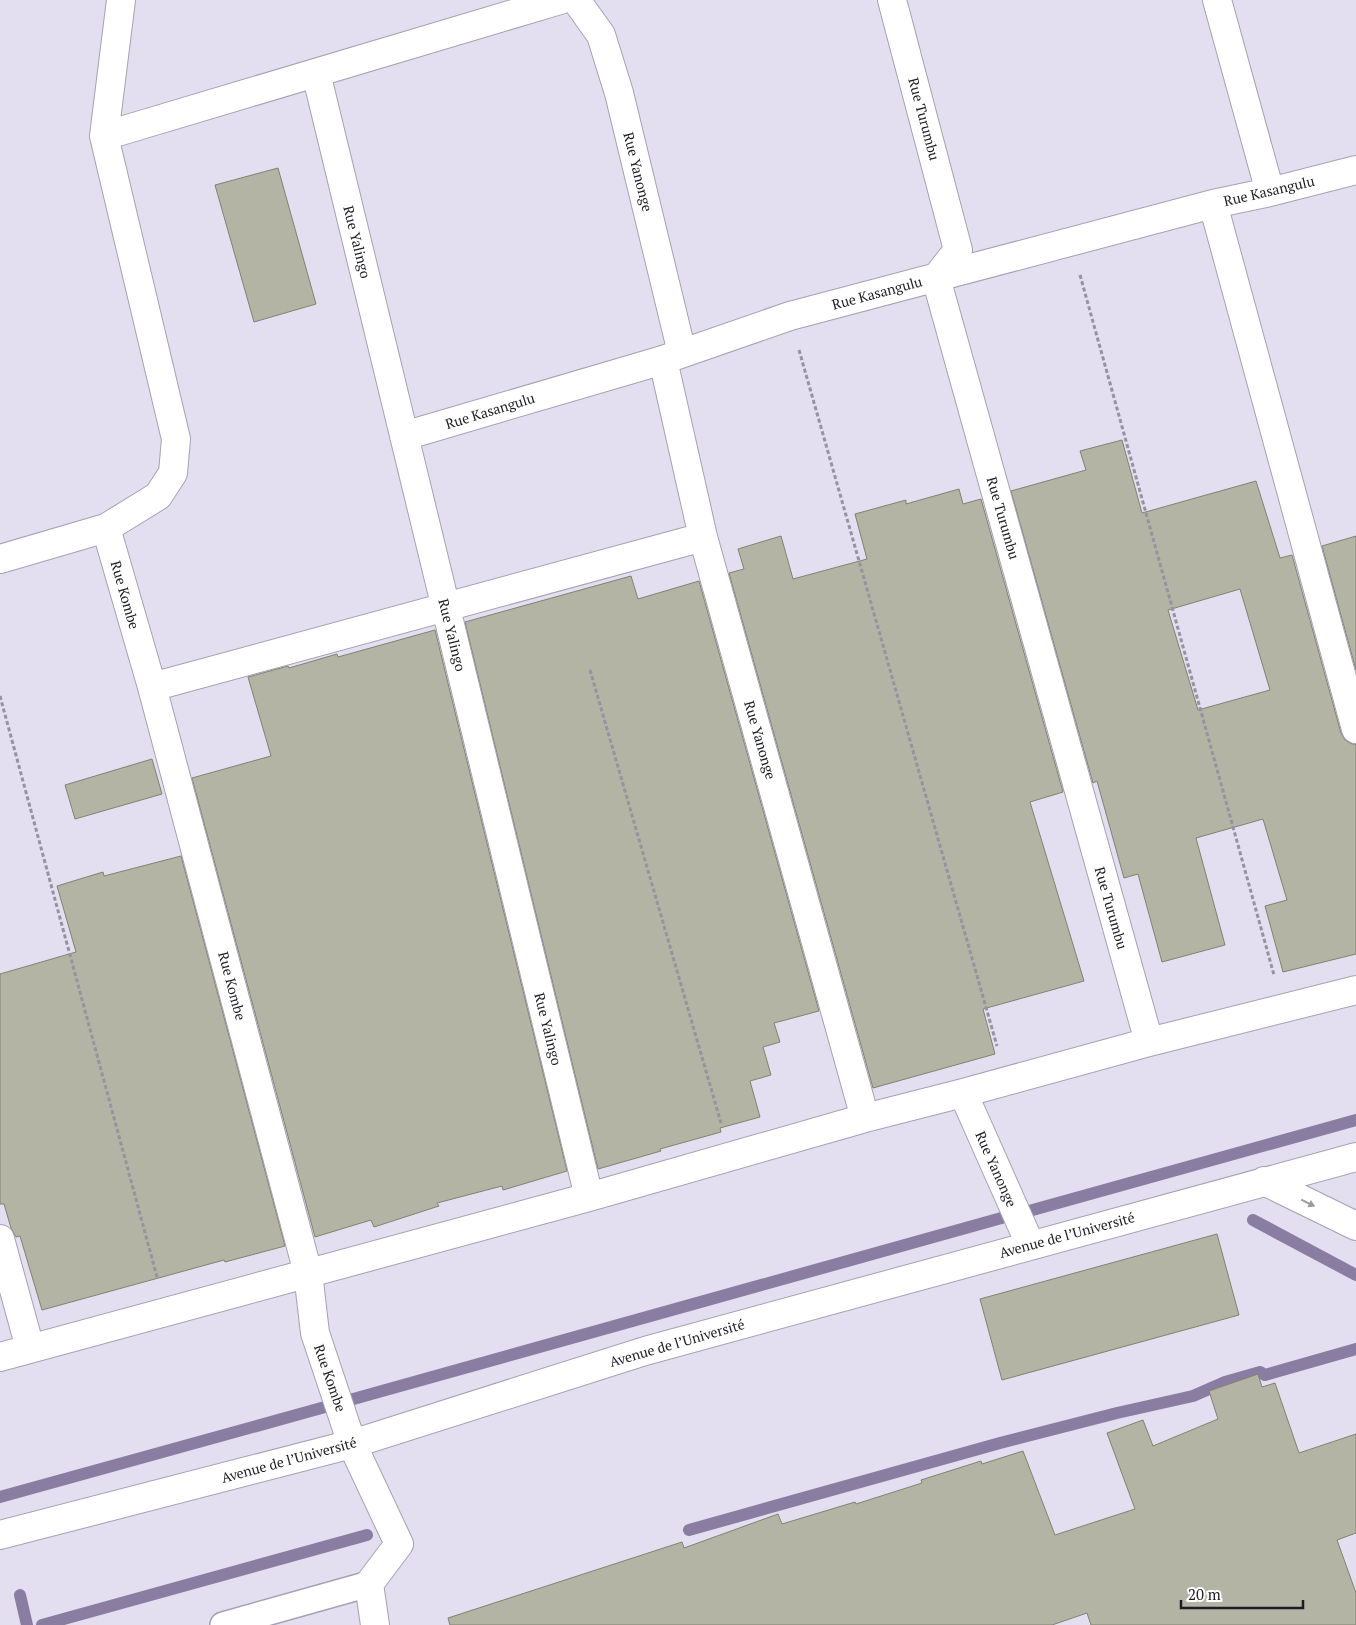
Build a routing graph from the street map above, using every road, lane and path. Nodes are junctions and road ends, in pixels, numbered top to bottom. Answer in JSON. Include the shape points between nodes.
{"nodes":[{"id":1,"x":121,"y":0,"type":"edge"},
{"id":2,"x":560,"y":0,"type":"edge"},
{"id":3,"x":576,"y":0,"type":"edge"},
{"id":4,"x":892,"y":0,"type":"edge"},
{"id":5,"x":1217,"y":0,"type":"edge"},
{"id":6,"x":316,"y":73,"type":"junction"},
{"id":7,"x":104,"y":136,"type":"junction"},
{"id":8,"x":1356,"y":170,"type":"edge"},
{"id":9,"x":1270,"y":192,"type":"junction"},
{"id":10,"x":1213,"y":204,"type":"junction"},
{"id":11,"x":1071,"y":242,"type":"junction"},
{"id":12,"x":936,"y":278,"type":"junction"},
{"id":13,"x":790,"y":316,"type":"junction"},
{"id":14,"x":673,"y":356,"type":"junction"},
{"id":15,"x":404,"y":436,"type":"junction"},
{"id":16,"x":106,"y":528,"type":"junction"},
{"id":17,"x":703,"y":537,"type":"junction"},
{"id":18,"x":0,"y":559,"type":"edge"},
{"id":19,"x":446,"y":608,"type":"junction"},
{"id":20,"x":590,"y":670,"type":"dead end"},
{"id":21,"x":152,"y":687,"type":"junction"},
{"id":22,"x":0,"y":696,"type":"edge"},
{"id":23,"x":1356,"y":729,"type":"edge"},
{"id":24,"x":1356,"y":990,"type":"edge"},
{"id":25,"x":1283,"y":1009,"type":"junction"},
{"id":26,"x":1148,"y":1042,"type":"junction"},
{"id":27,"x":1007,"y":1081,"type":"junction"},
{"id":28,"x":964,"y":1093,"type":"junction"},
{"id":29,"x":865,"y":1118,"type":"junction"},
{"id":30,"x":1356,"y":1156,"type":"edge"},
{"id":31,"x":731,"y":1157,"type":"junction"},
{"id":32,"x":1264,"y":1182,"type":"junction"},
{"id":33,"x":589,"y":1197,"type":"junction"},
{"id":34,"x":1356,"y":1226,"type":"edge"},
{"id":35,"x":0,"y":1239,"type":"edge"},
{"id":36,"x":1030,"y":1244,"type":"junction"},
{"id":37,"x":308,"y":1273,"type":"junction"},
{"id":38,"x":167,"y":1311,"type":"junction"},
{"id":39,"x":30,"y":1348,"type":"junction"},
{"id":40,"x":0,"y":1357,"type":"edge"},
{"id":41,"x":352,"y":1444,"type":"junction"},
{"id":42,"x":0,"y":1535,"type":"edge"},
{"id":43,"x":369,"y":1584,"type":"junction"},
{"id":44,"x":223,"y":1625,"type":"edge"},
{"id":45,"x":375,"y":1625,"type":"edge"}],
"edges":[{"from":1,"to":7,"type":"street"},
{"from":2,"to":6,"type":"street"},
{"from":3,"to":14,"type":"street","name":"Rue Yanonge","via":[[601,34],[619,93]]},
{"from":4,"to":12,"type":"street","name":"Rue Turumbu","via":[[958,250]]},
{"from":5,"to":9,"type":"street"},
{"from":6,"to":7,"type":"street"},
{"from":6,"to":15,"type":"street","name":"Rue Yalingo"},
{"from":7,"to":16,"type":"street","via":[[176,439],[173,473],[158,496]]},
{"from":8,"to":9,"type":"street","name":"Rue Kasangulu"},
{"from":9,"to":10,"type":"street","name":"Rue Kasangulu"},
{"from":10,"to":11,"type":"street","name":"Rue Kasangulu"},
{"from":10,"to":23,"type":"street"},
{"from":11,"to":12,"type":"street","name":"Rue Kasangulu"},
{"from":11,"to":25,"type":"path"},
{"from":12,"to":13,"type":"street","name":"Rue Kasangulu"},
{"from":12,"to":26,"type":"street","name":"Rue Turumbu"},
{"from":13,"to":14,"type":"street","name":"Rue Kasangulu"},
{"from":13,"to":27,"type":"path"},
{"from":14,"to":15,"type":"street","name":"Rue Kasangulu"},
{"from":14,"to":17,"type":"street","name":"Rue Yanonge"},
{"from":15,"to":19,"type":"street","name":"Rue Yalingo"},
{"from":16,"to":18,"type":"street"},
{"from":16,"to":21,"type":"street","name":"Rue Kombe"},
{"from":17,"to":19,"type":"street"},
{"from":17,"to":29,"type":"street","name":"Rue Yanonge"},
{"from":19,"to":21,"type":"street"},
{"from":19,"to":33,"type":"street","name":"Rue Yalingo"},
{"from":20,"to":31,"type":"path"},
{"from":21,"to":37,"type":"street","name":"Rue Kombe"},
{"from":22,"to":38,"type":"path"},
{"from":24,"to":25,"type":"street"},
{"from":25,"to":26,"type":"street"},
{"from":26,"to":27,"type":"street"},
{"from":27,"to":28,"type":"street"},
{"from":28,"to":29,"type":"street"},
{"from":28,"to":36,"type":"street","name":"Rue Yanonge"},
{"from":29,"to":31,"type":"street"},
{"from":30,"to":32,"type":"street","name":"Avenue de l’Université"},
{"from":31,"to":33,"type":"street"},
{"from":32,"to":34,"type":"street","one_way":true},
{"from":32,"to":36,"type":"street","name":"Avenue de l’Université"},
{"from":33,"to":37,"type":"street"},
{"from":35,"to":39,"type":"street"},
{"from":36,"to":41,"type":"street","name":"Avenue de l’Université","via":[[645,1351]]},
{"from":37,"to":38,"type":"street"},
{"from":37,"to":41,"type":"street","name":"Rue Kombe","via":[[315,1333]]},
{"from":38,"to":39,"type":"street"},
{"from":39,"to":40,"type":"street"},
{"from":41,"to":42,"type":"street","name":"Avenue de l’Université"},
{"from":41,"to":43,"type":"street","name":"Rue Kombe","via":[[399,1544]]},
{"from":43,"to":44,"type":"lane"},
{"from":43,"to":45,"type":"street"}]}
